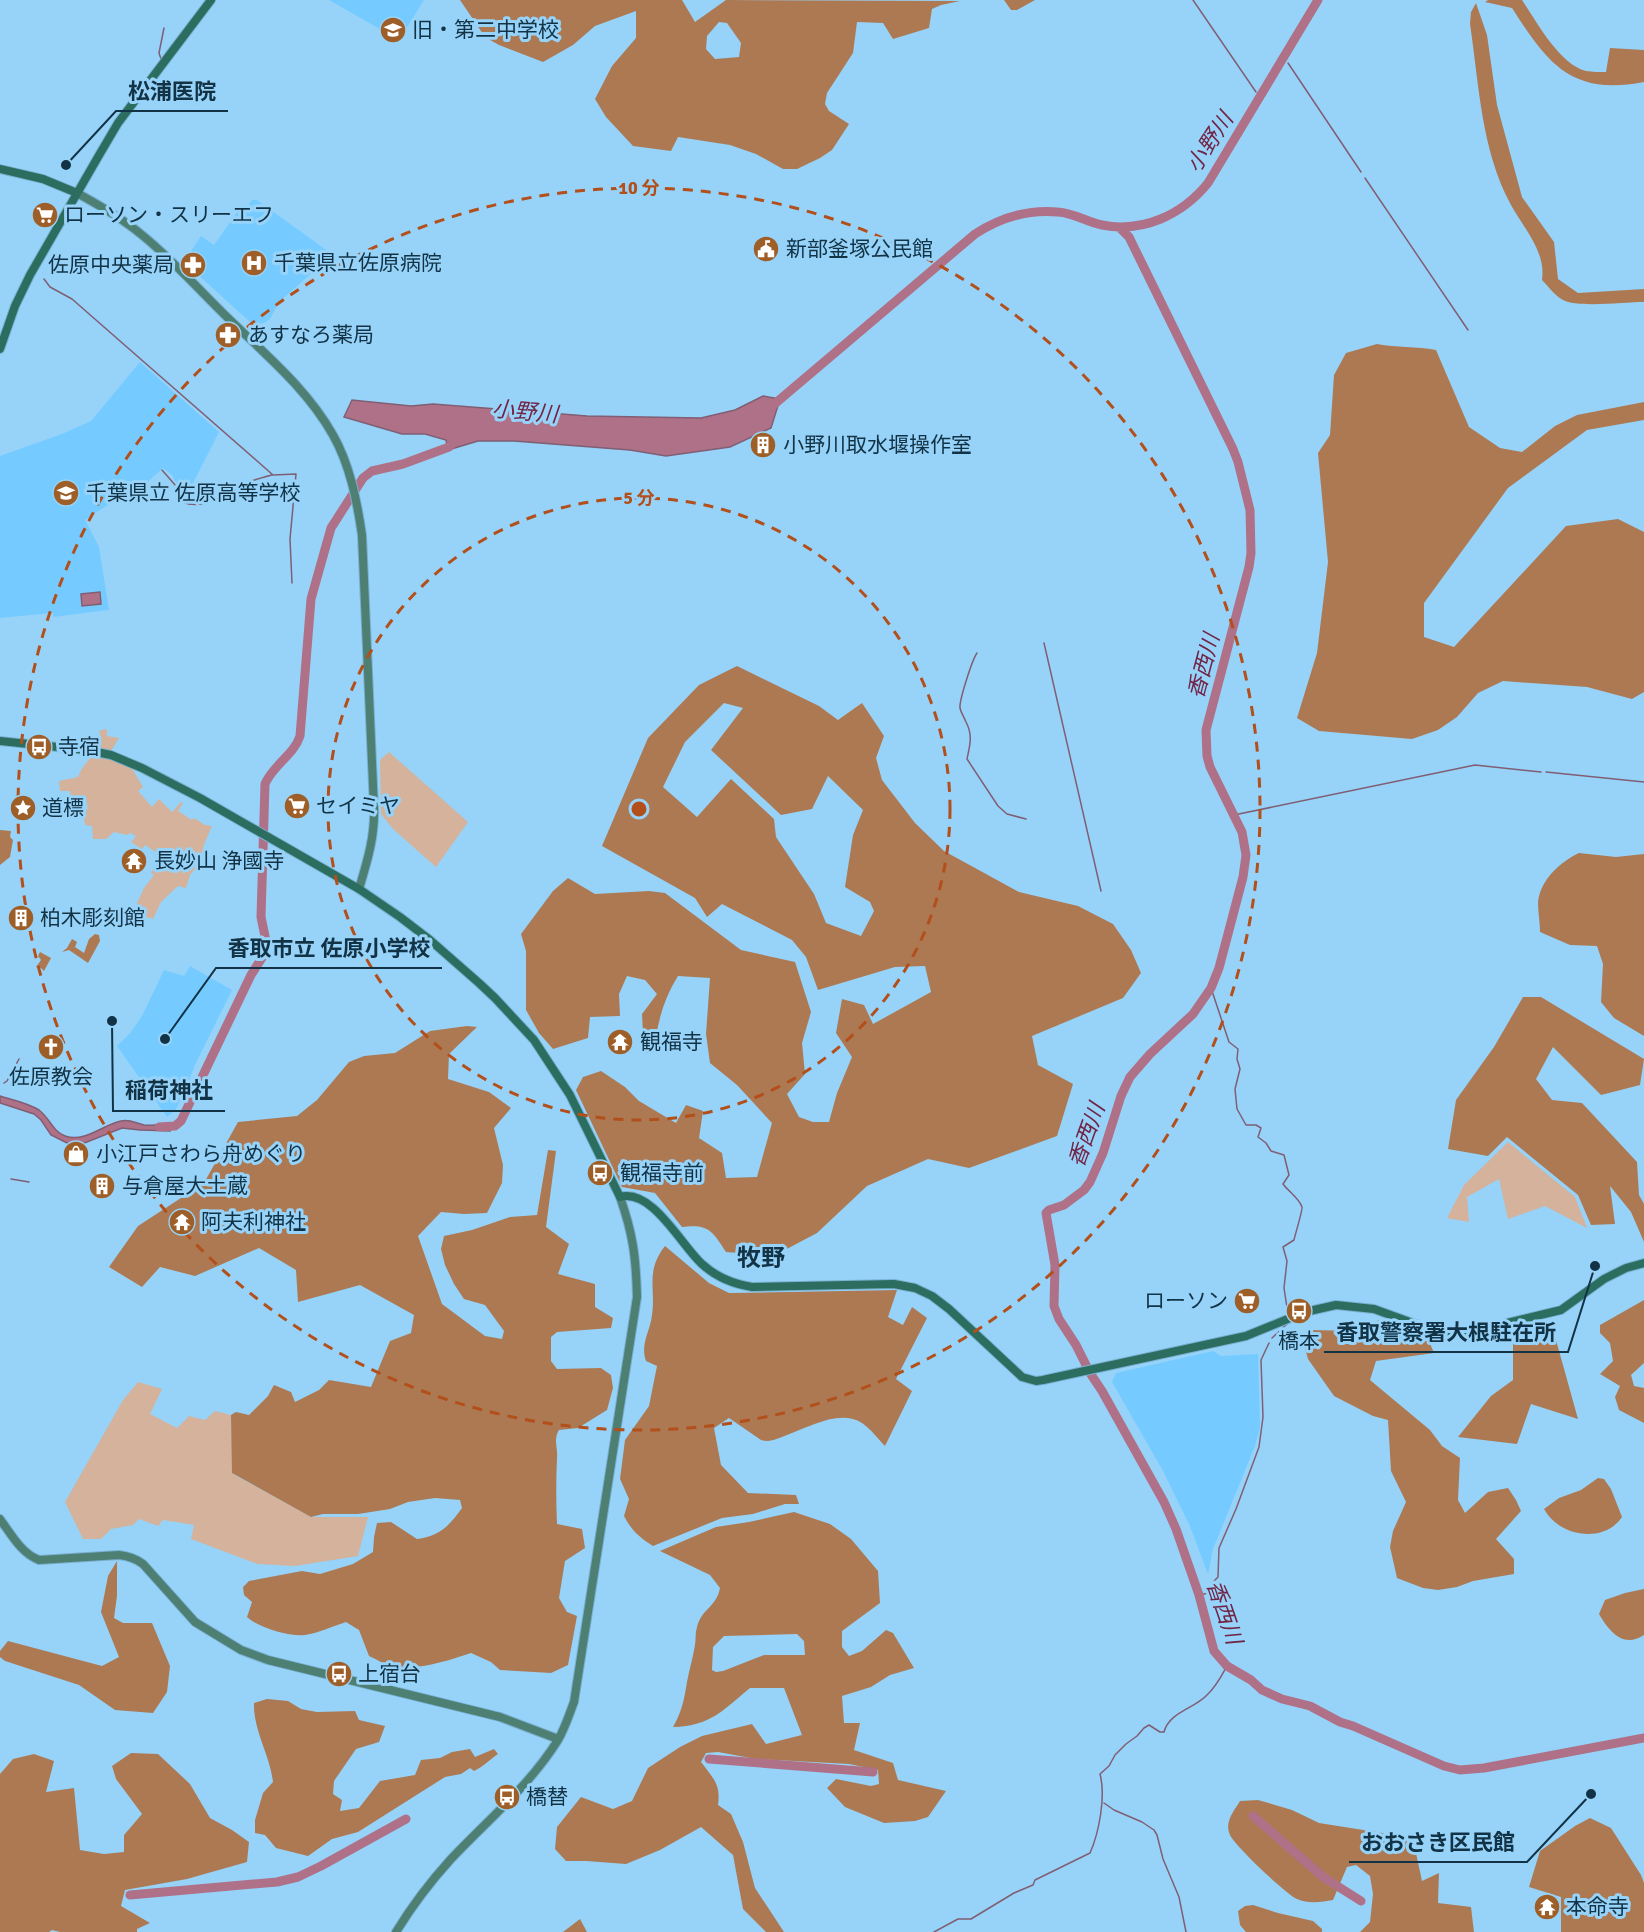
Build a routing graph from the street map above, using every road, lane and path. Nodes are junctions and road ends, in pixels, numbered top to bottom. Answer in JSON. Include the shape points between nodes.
{"nodes":[{"id":1,"x":211,"y":0,"type":"edge"},
{"id":2,"x":0,"y":169,"type":"edge"},
{"id":3,"x":77,"y":193,"type":"junction"},
{"id":4,"x":0,"y":349,"type":"edge"},
{"id":5,"x":0,"y":741,"type":"edge"},
{"id":6,"x":359,"y":889,"type":"junction"},
{"id":7,"x":620,"y":1197,"type":"junction"},
{"id":8,"x":1644,"y":1263,"type":"edge"},
{"id":9,"x":0,"y":1519,"type":"edge"},
{"id":10,"x":558,"y":1739,"type":"junction"},
{"id":11,"x":396,"y":1932,"type":"edge"}],
"edges":[{"from":1,"to":3,"type":"main road","via":[[118,123]]},
{"from":2,"to":3,"type":"main road","via":[[43,179]]},
{"from":3,"to":4,"type":"main road","via":[[17,301]]},
{"from":3,"to":6,"type":"street","via":[[143,235],[299,388],[334,436],[357,503],[362,541],[375,820]]},
{"from":5,"to":6,"type":"main road","via":[[80,749],[120,759],[159,776]]},
{"from":6,"to":7,"type":"main road","via":[[440,949],[495,998],[534,1040],[570,1095]]},
{"from":7,"to":8,"type":"main road","via":[[642,1198],[676,1231],[702,1265],[730,1282],[752,1287],[894,1284],[915,1288],[949,1309],[1023,1377],[1036,1381],[1246,1336],[1305,1312],[1336,1305],[1374,1309],[1444,1331],[1478,1330],[1561,1310],[1604,1279]]},
{"from":7,"to":10,"type":"street","via":[[635,1249],[637,1297],[580,1676]]},
{"from":9,"to":10,"type":"street","via":[[22,1549],[39,1560],[119,1555],[136,1559],[195,1622],[254,1655],[500,1718]]},
{"from":10,"to":11,"type":"street","via":[[526,1781],[427,1888]]}]}
